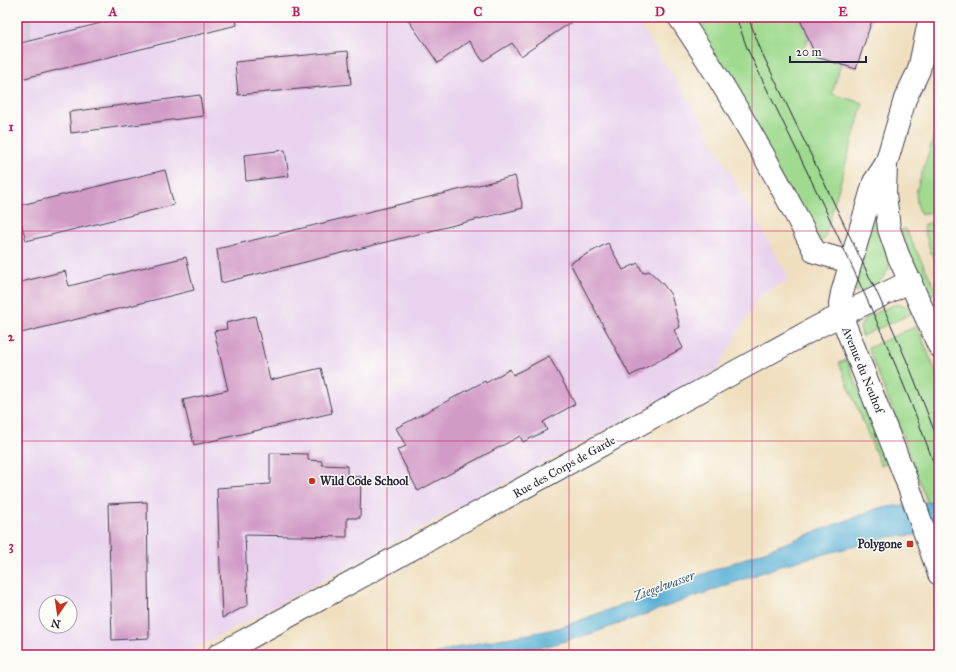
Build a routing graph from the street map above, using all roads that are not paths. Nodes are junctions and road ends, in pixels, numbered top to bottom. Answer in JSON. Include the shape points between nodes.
{"nodes":[{"id":1,"x":679,"y":17,"type":"edge"},
{"id":2,"x":921,"y":17,"type":"edge"},
{"id":3,"x":930,"y":17,"type":"edge"},
{"id":4,"x":932,"y":42,"type":"edge"},
{"id":5,"x":905,"y":99,"type":"junction"},
{"id":6,"x":886,"y":164,"type":"junction"},
{"id":7,"x":850,"y":262,"type":"junction"},
{"id":8,"x":911,"y":281,"type":"junction"},
{"id":9,"x":841,"y":315,"type":"junction"},
{"id":10,"x":939,"y":346,"type":"edge"},
{"id":11,"x":939,"y":574,"type":"edge"},
{"id":12,"x":218,"y":655,"type":"edge"}],
"edges":[{"from":1,"to":7,"type":"street","via":[[710,62],[775,175],[815,252]]},
{"from":2,"to":5,"type":"street","name":"Avenue du Neuhof","via":[[906,66]]},
{"from":3,"to":4,"type":"street","name":"Avenue du Neuhof"},
{"from":4,"to":5,"type":"street","name":"Avenue du Neuhof"},
{"from":5,"to":6,"type":"street","name":"Avenue du Neuhof"},
{"from":6,"to":7,"type":"street","name":"Avenue du Neuhof","via":[[874,182]]},
{"from":6,"to":8,"type":"street","name":"Avenue du Neuhof","via":[[885,193],[889,229]]},
{"from":7,"to":9,"type":"street","name":"Avenue du Neuhof","via":[[840,304]]},
{"from":8,"to":9,"type":"street","name":"Rue des Corps de Garde"},
{"from":8,"to":10,"type":"street","name":"Avenue du Neuhof"},
{"from":9,"to":11,"type":"street","name":"Avenue du Neuhof","via":[[906,479]]},
{"from":9,"to":12,"type":"street","name":"Rue des Corps de Garde"}]}
